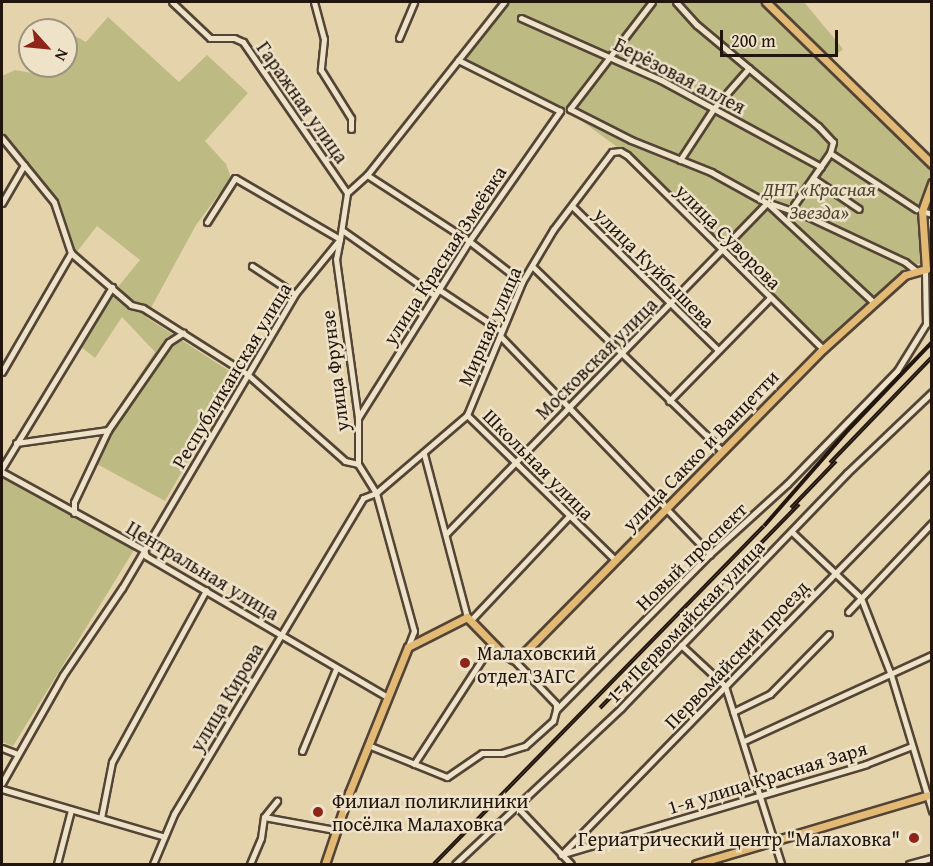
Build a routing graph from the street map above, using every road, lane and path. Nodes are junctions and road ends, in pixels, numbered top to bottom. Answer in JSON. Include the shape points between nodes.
{"nodes":[{"id":1,"x":172,"y":2,"type":"edge"},
{"id":2,"x":314,"y":2,"type":"edge"},
{"id":3,"x":414,"y":2,"type":"edge"},
{"id":4,"x":504,"y":2,"type":"edge"},
{"id":5,"x":652,"y":2,"type":"edge"},
{"id":6,"x":676,"y":2,"type":"edge"},
{"id":7,"x":766,"y":2,"type":"edge"},
{"id":8,"x":521,"y":18,"type":"dead end"},
{"id":9,"x":399,"y":38,"type":"dead end"},
{"id":10,"x":610,"y":57,"type":"junction"},
{"id":11,"x":458,"y":60,"type":"junction"},
{"id":12,"x":749,"y":68,"type":"junction"},
{"id":13,"x":714,"y":108,"type":"junction"},
{"id":14,"x":351,"y":129,"type":"dead end"},
{"id":15,"x":2,"y":138,"type":"edge"},
{"id":16,"x":612,"y":152,"type":"joint"},
{"id":17,"x":830,"y":153,"type":"junction"},
{"id":18,"x":680,"y":160,"type":"junction"},
{"id":19,"x":932,"y":164,"type":"edge"},
{"id":20,"x":24,"y":165,"type":"junction"},
{"id":21,"x":821,"y":167,"type":"junction"},
{"id":22,"x":367,"y":175,"type":"junction"},
{"id":23,"x":813,"y":178,"type":"junction"},
{"id":24,"x":932,"y":183,"type":"edge"},
{"id":25,"x":347,"y":193,"type":"junction"},
{"id":26,"x":2,"y":203,"type":"edge"},
{"id":27,"x":767,"y":203,"type":"junction"},
{"id":28,"x":794,"y":205,"type":"dead end"},
{"id":29,"x":572,"y":206,"type":"junction"},
{"id":30,"x":859,"y":209,"type":"dead end"},
{"id":31,"x":919,"y":210,"type":"junction"},
{"id":32,"x":932,"y":214,"type":"edge"},
{"id":33,"x":207,"y":222,"type":"dead end"},
{"id":34,"x":342,"y":230,"type":"junction"},
{"id":35,"x":340,"y":239,"type":"junction"},
{"id":36,"x":469,"y":241,"type":"junction"},
{"id":37,"x":724,"y":249,"type":"junction"},
{"id":38,"x":71,"y":253,"type":"junction"},
{"id":39,"x":252,"y":266,"type":"dead end"},
{"id":40,"x":532,"y":266,"type":"junction"},
{"id":41,"x":916,"y":271,"type":"junction"},
{"id":42,"x":925,"y":271,"type":"junction"},
{"id":43,"x":522,"y":282,"type":"junction"},
{"id":44,"x":112,"y":287,"type":"junction"},
{"id":45,"x":438,"y":289,"type":"junction"},
{"id":46,"x":296,"y":294,"type":"junction"},
{"id":47,"x":434,"y":295,"type":"junction"},
{"id":48,"x":770,"y":298,"type":"junction"},
{"id":49,"x":873,"y":302,"type":"junction"},
{"id":50,"x":672,"y":303,"type":"junction"},
{"id":51,"x":183,"y":333,"type":"junction"},
{"id":52,"x":500,"y":333,"type":"junction"},
{"id":53,"x":823,"y":349,"type":"junction"},
{"id":54,"x":717,"y":350,"type":"junction"},
{"id":55,"x":622,"y":355,"type":"junction"},
{"id":56,"x":2,"y":372,"type":"edge"},
{"id":57,"x":247,"y":374,"type":"junction"},
{"id":58,"x":932,"y":392,"type":"edge"},
{"id":59,"x":925,"y":399,"type":"junction"},
{"id":60,"x":669,"y":401,"type":"junction"},
{"id":61,"x":932,"y":405,"type":"edge"},
{"id":62,"x":568,"y":408,"type":"junction"},
{"id":63,"x":467,"y":415,"type":"junction"},
{"id":64,"x":358,"y":418,"type":"junction"},
{"id":65,"x":108,"y":430,"type":"junction"},
{"id":66,"x":16,"y":443,"type":"junction"},
{"id":67,"x":721,"y":450,"type":"junction"},
{"id":68,"x":424,"y":454,"type":"junction"},
{"id":69,"x":515,"y":462,"type":"junction"},
{"id":70,"x":358,"y":464,"type":"junction"},
{"id":71,"x":2,"y":470,"type":"edge"},
{"id":72,"x":932,"y":474,"type":"edge"},
{"id":73,"x":376,"y":493,"type":"junction"},
{"id":74,"x":664,"y":508,"type":"junction"},
{"id":75,"x":74,"y":513,"type":"junction"},
{"id":76,"x":569,"y":516,"type":"junction"},
{"id":77,"x":932,"y":523,"type":"edge"},
{"id":78,"x":792,"y":532,"type":"junction"},
{"id":79,"x":446,"y":534,"type":"junction"},
{"id":80,"x":144,"y":550,"type":"junction"},
{"id":81,"x":710,"y":554,"type":"junction"},
{"id":82,"x":615,"y":560,"type":"junction"},
{"id":83,"x":837,"y":574,"type":"junction"},
{"id":84,"x":206,"y":590,"type":"junction"},
{"id":85,"x":861,"y":598,"type":"junction"},
{"id":86,"x":848,"y":612,"type":"dead end"},
{"id":87,"x":469,"y":619,"type":"junction"},
{"id":88,"x":414,"y":631,"type":"junction"},
{"id":89,"x":829,"y":634,"type":"dead end"},
{"id":90,"x":281,"y":635,"type":"junction"},
{"id":91,"x":427,"y":636,"type":"junction"},
{"id":92,"x":492,"y":644,"type":"junction"},
{"id":93,"x":681,"y":645,"type":"junction"},
{"id":94,"x":408,"y":647,"type":"junction"},
{"id":95,"x":932,"y":655,"type":"edge"},
{"id":96,"x":513,"y":659,"type":"junction"},
{"id":97,"x":336,"y":669,"type":"junction"},
{"id":98,"x":891,"y":675,"type":"junction"},
{"id":99,"x":725,"y":686,"type":"junction"},
{"id":100,"x":387,"y":697,"type":"junction"},
{"id":101,"x":556,"y":710,"type":"junction"},
{"id":102,"x":733,"y":712,"type":"junction"},
{"id":103,"x":744,"y":741,"type":"junction"},
{"id":104,"x":368,"y":745,"type":"junction"},
{"id":105,"x":912,"y":746,"type":"junction"},
{"id":106,"x":2,"y":748,"type":"edge"},
{"id":107,"x":302,"y":751,"type":"dead end"},
{"id":108,"x":18,"y":754,"type":"junction"},
{"id":109,"x":414,"y":764,"type":"junction"},
{"id":110,"x":2,"y":783,"type":"edge"},
{"id":111,"x":2,"y":789,"type":"edge"},
{"id":112,"x":929,"y":794,"type":"edge"},
{"id":113,"x":761,"y":796,"type":"junction"},
{"id":114,"x":277,"y":801,"type":"dead end"},
{"id":115,"x":518,"y":808,"type":"junction"},
{"id":116,"x":71,"y":810,"type":"junction"},
{"id":117,"x":932,"y":811,"type":"edge"},
{"id":118,"x":264,"y":817,"type":"junction"},
{"id":119,"x":101,"y":818,"type":"junction"},
{"id":120,"x":336,"y":830,"type":"junction"},
{"id":121,"x":162,"y":836,"type":"junction"},
{"id":122,"x":775,"y":842,"type":"junction"},
{"id":123,"x":561,"y":855,"type":"junction"},
{"id":124,"x":932,"y":858,"type":"edge"},
{"id":125,"x":57,"y":864,"type":"edge"},
{"id":126,"x":153,"y":864,"type":"edge"},
{"id":127,"x":250,"y":864,"type":"edge"},
{"id":128,"x":325,"y":864,"type":"edge"},
{"id":129,"x":455,"y":864,"type":"edge"},
{"id":130,"x":571,"y":864,"type":"edge"},
{"id":131,"x":696,"y":864,"type":"edge"},
{"id":132,"x":782,"y":864,"type":"edge"},
{"id":133,"x":909,"y":864,"type":"edge"}],
"edges":[{"from":1,"to":25,"type":"street","name":"Гаражная улица","via":[[210,38],[243,42]]},
{"from":2,"to":14,"type":"street","via":[[324,39],[321,70],[351,118]]},
{"from":3,"to":9,"type":"street"},
{"from":4,"to":11,"type":"street"},
{"from":5,"to":10,"type":"street"},
{"from":6,"to":12,"type":"street"},
{"from":7,"to":19,"type":"main road"},
{"from":8,"to":10,"type":"street","name":"Берёзовая аллея"},
{"from":10,"to":13,"type":"street","name":"Берёзовая аллея"},
{"from":10,"to":18,"type":"street","via":[[570,109]]},
{"from":11,"to":22,"type":"street"},
{"from":11,"to":36,"type":"street","name":"улица Красная Змеёвка","via":[[560,111]]},
{"from":12,"to":13,"type":"street"},
{"from":12,"to":17,"type":"street","via":[[818,126],[833,142]]},
{"from":13,"to":18,"type":"street"},
{"from":13,"to":21,"type":"street","name":"Берёзовая аллея"},
{"from":15,"to":20,"type":"street"},
{"from":16,"to":29,"type":"street","name":"Мирная улица"},
{"from":16,"to":37,"type":"street","name":"улица Суворова","via":[[627,155]]},
{"from":17,"to":21,"type":"street"},
{"from":17,"to":31,"type":"street"},
{"from":18,"to":27,"type":"street"},
{"from":20,"to":26,"type":"street"},
{"from":20,"to":38,"type":"street","via":[[54,202]]},
{"from":21,"to":23,"type":"street"},
{"from":22,"to":25,"type":"street"},
{"from":22,"to":36,"type":"street"},
{"from":23,"to":28,"type":"street"},
{"from":23,"to":30,"type":"street"},
{"from":24,"to":31,"type":"main road"},
{"from":25,"to":34,"type":"street","name":"Республиканская улица"},
{"from":27,"to":37,"type":"street","name":"Московская улица"},
{"from":27,"to":41,"type":"street","via":[[809,217],[905,262]]},
{"from":27,"to":49,"type":"street"},
{"from":29,"to":40,"type":"street","name":"Мирная улица"},
{"from":29,"to":50,"type":"street","name":"улица Куйбышева"},
{"from":31,"to":32,"type":"street"},
{"from":31,"to":42,"type":"main road"},
{"from":33,"to":35,"type":"street","via":[[235,178]]},
{"from":34,"to":35,"type":"street","name":"Республиканская улица"},
{"from":34,"to":47,"type":"street"},
{"from":35,"to":46,"type":"street","name":"Республиканская улица"},
{"from":35,"to":64,"type":"street","name":"улица Фрунзе","via":[[337,273]]},
{"from":36,"to":43,"type":"street"},
{"from":36,"to":45,"type":"street","name":"улица Красная Змеёвка"},
{"from":37,"to":48,"type":"street","name":"улица Суворова"},
{"from":37,"to":50,"type":"street","name":"Московская улица"},
{"from":38,"to":44,"type":"street"},
{"from":38,"to":56,"type":"street"},
{"from":39,"to":46,"type":"street"},
{"from":40,"to":43,"type":"street","name":"Мирная улица"},
{"from":40,"to":55,"type":"street"},
{"from":41,"to":42,"type":"main road"},
{"from":41,"to":49,"type":"main road","name":"улица Сакко и Ванцетти"},
{"from":42,"to":81,"type":"street","name":"Новый проспект","via":[[926,324],[897,371],[788,484]]},
{"from":43,"to":52,"type":"street","name":"Мирная улица"},
{"from":44,"to":51,"type":"street","via":[[131,305],[143,308]]},
{"from":44,"to":66,"type":"street"},
{"from":45,"to":47,"type":"street","name":"улица Красная Змеёвка"},
{"from":45,"to":52,"type":"street"},
{"from":46,"to":57,"type":"street","name":"Республиканская улица"},
{"from":47,"to":64,"type":"street","name":"улица Красная Змеёвка"},
{"from":48,"to":53,"type":"street","name":"улица Суворова"},
{"from":48,"to":54,"type":"street"},
{"from":49,"to":53,"type":"main road","name":"улица Сакко и Ванцетти"},
{"from":50,"to":54,"type":"street","name":"улица Куйбышева"},
{"from":50,"to":55,"type":"street","name":"Московская улица"},
{"from":51,"to":57,"type":"street"},
{"from":51,"to":65,"type":"street","via":[[169,342]]},
{"from":52,"to":62,"type":"street"},
{"from":52,"to":63,"type":"street","name":"Мирная улица"},
{"from":53,"to":67,"type":"main road","name":"улица Сакко и Ванцетти"},
{"from":54,"to":60,"type":"street"},
{"from":55,"to":60,"type":"street"},
{"from":55,"to":62,"type":"street","name":"Московская улица"},
{"from":57,"to":70,"type":"street","via":[[345,460]]},
{"from":57,"to":80,"type":"street","name":"Республиканская улица"},
{"from":58,"to":59,"type":"street","name":"1-я Первомайская улица"},
{"from":59,"to":61,"type":"street"},
{"from":59,"to":78,"type":"street","name":"1-я Первомайская улица"},
{"from":60,"to":67,"type":"street"},
{"from":62,"to":69,"type":"street","name":"Московская улица"},
{"from":62,"to":74,"type":"street"},
{"from":63,"to":68,"type":"street","name":"Мирная улица"},
{"from":63,"to":69,"type":"street","name":"Школьная улица"},
{"from":64,"to":70,"type":"street","name":"улица Фрунзе"},
{"from":65,"to":66,"type":"street"},
{"from":65,"to":75,"type":"street","via":[[74,502]]},
{"from":66,"to":71,"type":"street"},
{"from":67,"to":74,"type":"main road","name":"улица Сакко и Ванцетти"},
{"from":68,"to":73,"type":"street","name":"Мирная улица"},
{"from":68,"to":79,"type":"street"},
{"from":69,"to":76,"type":"street","name":"Школьная улица"},
{"from":69,"to":79,"type":"street","name":"Московская улица"},
{"from":70,"to":73,"type":"street"},
{"from":71,"to":75,"type":"street","name":"Центральная улица"},
{"from":72,"to":83,"type":"street","name":"Первомайский проезд"},
{"from":73,"to":88,"type":"street"},
{"from":73,"to":90,"type":"street","name":"улица Кирова","via":[[363,498]]},
{"from":74,"to":81,"type":"street"},
{"from":74,"to":82,"type":"main road","name":"улица Сакко и Ванцетти"},
{"from":75,"to":80,"type":"street","name":"Центральная улица"},
{"from":76,"to":82,"type":"street","name":"Школьная улица"},
{"from":76,"to":87,"type":"street"},
{"from":77,"to":85,"type":"street"},
{"from":78,"to":83,"type":"street"},
{"from":78,"to":93,"type":"street","name":"1-я Первомайская улица"},
{"from":79,"to":87,"type":"street"},
{"from":80,"to":84,"type":"street","name":"Центральная улица","via":[[146,556]]},
{"from":80,"to":108,"type":"street","name":"Республиканская улица","via":[[63,675]]},
{"from":81,"to":101,"type":"street","name":"Новый проспект"},
{"from":82,"to":96,"type":"main road","name":"улица Сакко и Ванцетти"},
{"from":83,"to":85,"type":"street"},
{"from":83,"to":99,"type":"street","name":"Первомайский проезд"},
{"from":84,"to":90,"type":"street","name":"Центральная улица"},
{"from":84,"to":119,"type":"street","via":[[112,762]]},
{"from":85,"to":86,"type":"street"},
{"from":85,"to":98,"type":"street"},
{"from":87,"to":91,"type":"main road"},
{"from":87,"to":92,"type":"main road"},
{"from":88,"to":91,"type":"street"},
{"from":88,"to":94,"type":"street"},
{"from":89,"to":102,"type":"street","via":[[770,694]]},
{"from":90,"to":97,"type":"street","name":"Центральная улица"},
{"from":90,"to":121,"type":"street","name":"улица Кирова"},
{"from":91,"to":94,"type":"main road"},
{"from":92,"to":96,"type":"main road"},
{"from":92,"to":109,"type":"street"},
{"from":93,"to":99,"type":"street"},
{"from":93,"to":115,"type":"street","name":"1-я Первомайская улица"},
{"from":94,"to":100,"type":"main road"},
{"from":95,"to":98,"type":"street"},
{"from":96,"to":101,"type":"street","via":[[556,705]]},
{"from":97,"to":100,"type":"street","name":"Центральная улица"},
{"from":97,"to":107,"type":"street"},
{"from":98,"to":103,"type":"street"},
{"from":98,"to":105,"type":"street"},
{"from":99,"to":102,"type":"street"},
{"from":99,"to":123,"type":"street","name":"Первомайский проезд"},
{"from":100,"to":104,"type":"main road"},
{"from":101,"to":109,"type":"street","name":"Новый проспект","via":[[553,721],[525,746],[502,753],[482,753],[447,777]]},
{"from":102,"to":103,"type":"street"},
{"from":103,"to":113,"type":"street"},
{"from":104,"to":109,"type":"street"},
{"from":104,"to":120,"type":"main road"},
{"from":105,"to":112,"type":"street"},
{"from":105,"to":113,"type":"street","name":"1-я улица Красная Заря"},
{"from":106,"to":108,"type":"street"},
{"from":108,"to":110,"type":"street","name":"Республиканская улица"},
{"from":111,"to":116,"type":"street"},
{"from":112,"to":117,"type":"street"},
{"from":112,"to":122,"type":"main road"},
{"from":113,"to":122,"type":"street"},
{"from":113,"to":123,"type":"street","name":"1-я улица Красная Заря"},
{"from":114,"to":118,"type":"street"},
{"from":115,"to":123,"type":"street"},
{"from":115,"to":129,"type":"street","name":"1-я Первомайская улица"},
{"from":116,"to":119,"type":"street"},
{"from":116,"to":125,"type":"street"},
{"from":118,"to":120,"type":"street"},
{"from":118,"to":127,"type":"street","via":[[261,838]]},
{"from":119,"to":121,"type":"street"},
{"from":120,"to":128,"type":"main road"},
{"from":121,"to":126,"type":"street","name":"улица Кирова"},
{"from":122,"to":131,"type":"main road"},
{"from":122,"to":132,"type":"street"},
{"from":123,"to":130,"type":"street"},
{"from":124,"to":133,"type":"street"}]}
